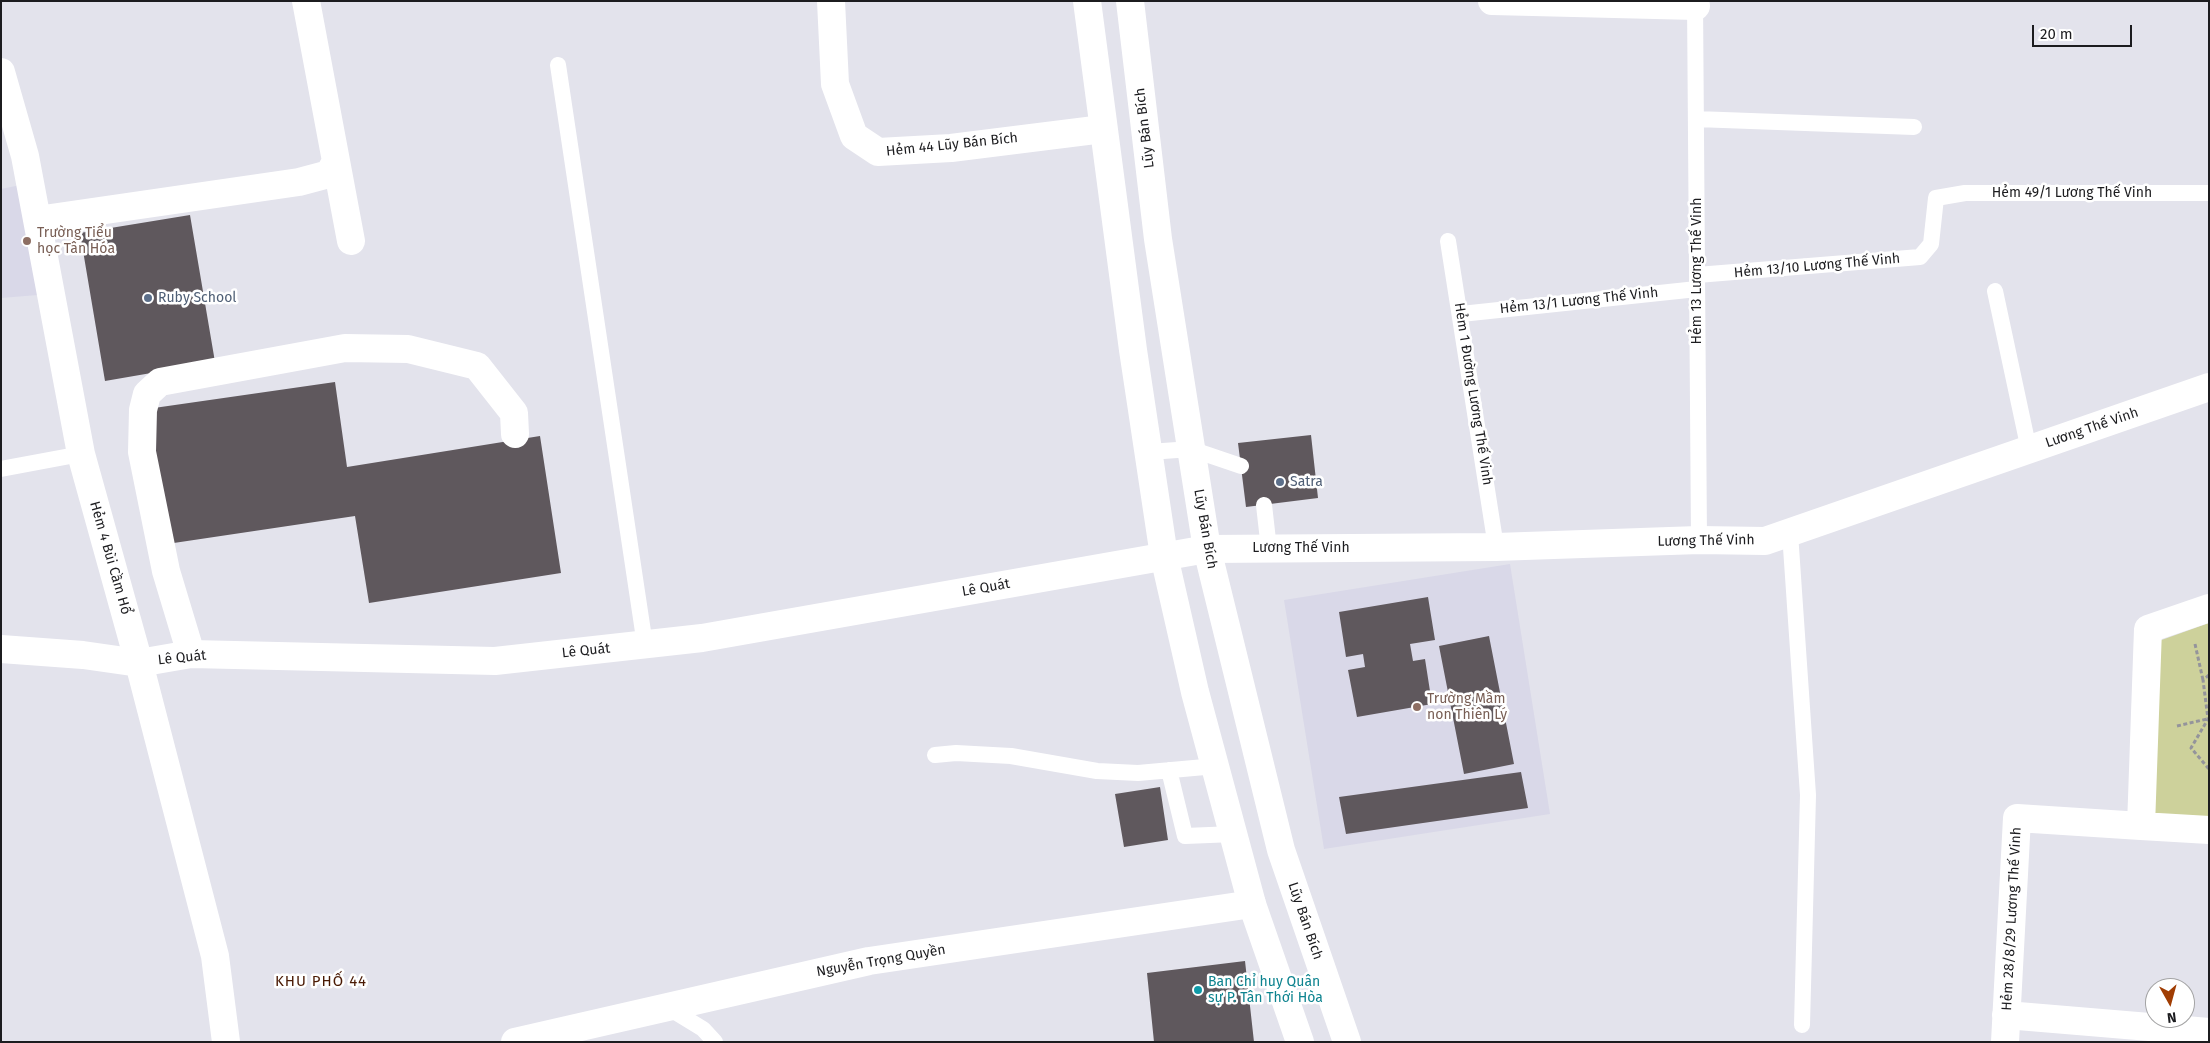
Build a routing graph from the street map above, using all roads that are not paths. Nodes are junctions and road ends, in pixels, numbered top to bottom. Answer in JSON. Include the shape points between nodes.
{"nodes":[{"id":1,"x":306,"y":1,"type":"edge"},
{"id":2,"x":831,"y":1,"type":"edge"},
{"id":3,"x":1087,"y":1,"type":"edge"},
{"id":4,"x":1130,"y":1,"type":"edge"},
{"id":5,"x":1492,"y":1,"type":"edge"},
{"id":6,"x":1696,"y":4,"type":"edge"},
{"id":7,"x":558,"y":65,"type":"dead end"},
{"id":8,"x":1,"y":72,"type":"edge"},
{"id":9,"x":1696,"y":119,"type":"junction"},
{"id":10,"x":1914,"y":127,"type":"dead end"},
{"id":11,"x":1103,"y":129,"type":"junction"},
{"id":12,"x":335,"y":163,"type":"junction"},
{"id":13,"x":2209,"y":193,"type":"edge"},
{"id":14,"x":37,"y":220,"type":"junction"},
{"id":15,"x":352,"y":241,"type":"dead end"},
{"id":16,"x":1448,"y":241,"type":"dead end"},
{"id":17,"x":1931,"y":244,"type":"joint"},
{"id":18,"x":1697,"y":282,"type":"junction"},
{"id":19,"x":1995,"y":291,"type":"dead end"},
{"id":20,"x":1461,"y":314,"type":"junction"},
{"id":21,"x":2209,"y":387,"type":"edge"},
{"id":22,"x":515,"y":434,"type":"dead end"},
{"id":23,"x":1191,"y":449,"type":"junction"},
{"id":24,"x":2028,"y":450,"type":"junction"},
{"id":25,"x":1149,"y":452,"type":"junction"},
{"id":26,"x":81,"y":454,"type":"junction"},
{"id":27,"x":1241,"y":466,"type":"dead end"},
{"id":28,"x":1,"y":469,"type":"edge"},
{"id":29,"x":1264,"y":504,"type":"dead end"},
{"id":30,"x":1790,"y":533,"type":"junction"},
{"id":31,"x":1699,"y":540,"type":"junction"},
{"id":32,"x":1496,"y":547,"type":"junction"},
{"id":33,"x":1207,"y":549,"type":"junction"},
{"id":34,"x":1270,"y":549,"type":"junction"},
{"id":35,"x":1164,"y":556,"type":"junction"},
{"id":36,"x":2209,"y":608,"type":"edge"},
{"id":37,"x":645,"y":645,"type":"junction"},
{"id":38,"x":1,"y":649,"type":"edge"},
{"id":39,"x":191,"y":654,"type":"junction"},
{"id":40,"x":140,"y":663,"type":"junction"},
{"id":41,"x":935,"y":755,"type":"dead end"},
{"id":42,"x":1216,"y":766,"type":"junction"},
{"id":43,"x":1170,"y":770,"type":"junction"},
{"id":44,"x":2140,"y":826,"type":"junction"},
{"id":45,"x":2209,"y":830,"type":"edge"},
{"id":46,"x":1234,"y":834,"type":"junction"},
{"id":47,"x":1252,"y":904,"type":"junction"},
{"id":48,"x":667,"y":1007,"type":"junction"},
{"id":49,"x":1802,"y":1025,"type":"dead end"},
{"id":50,"x":2006,"y":1029,"type":"edge"},
{"id":51,"x":2209,"y":1032,"type":"edge"},
{"id":52,"x":518,"y":1041,"type":"edge"},
{"id":53,"x":226,"y":1042,"type":"edge"},
{"id":54,"x":714,"y":1042,"type":"edge"},
{"id":55,"x":1300,"y":1042,"type":"edge"},
{"id":56,"x":1347,"y":1042,"type":"edge"}],
"edges":[{"from":1,"to":12,"type":"street"},
{"from":2,"to":11,"type":"street","name":"Hẻm 44 Lũy Bán Bích","via":[[835,84],[854,136],[878,152],[951,148]]},
{"from":3,"to":11,"type":"street"},
{"from":4,"to":23,"type":"street","name":"Lũy Bán Bích","via":[[1158,240]]},
{"from":5,"to":6,"type":"street"},
{"from":6,"to":9,"type":"lane","name":"Hẻm 13 Lương Thế Vinh"},
{"from":7,"to":37,"type":"lane"},
{"from":8,"to":14,"type":"street","name":"Hẻm 4 Bùi Cầm Hổ","via":[[25,156]]},
{"from":9,"to":10,"type":"lane"},
{"from":9,"to":18,"type":"lane","name":"Hẻm 13 Lương Thế Vinh"},
{"from":11,"to":25,"type":"street"},
{"from":12,"to":14,"type":"street","via":[[330,174],[299,182]]},
{"from":12,"to":15,"type":"street"},
{"from":13,"to":17,"type":"lane","name":"Hẻm 49/1 Lương Thế Vinh","via":[[1966,193],[1936,198]]},
{"from":14,"to":26,"type":"street","name":"Hẻm 4 Bùi Cầm Hổ"},
{"from":16,"to":20,"type":"lane","name":"Hẻm 1 Đường Lương Thế Vinh"},
{"from":17,"to":18,"type":"lane","name":"Hẻm 13/10 Lương Thế Vinh","via":[[1920,257]]},
{"from":18,"to":20,"type":"lane","name":"Hẻm 13/1 Lương Thế Vinh"},
{"from":18,"to":31,"type":"lane","name":"Hẻm 13 Lương Thế Vinh"},
{"from":19,"to":24,"type":"lane"},
{"from":20,"to":32,"type":"lane","name":"Hẻm 1 Đường Lương Thế Vinh"},
{"from":21,"to":24,"type":"street","name":"Lương Thế Vinh"},
{"from":22,"to":39,"type":"street","via":[[514,412],[478,366],[408,349],[345,348],[160,382],[147,394],[143,410],[142,452],[166,571]]},
{"from":23,"to":25,"type":"lane"},
{"from":23,"to":27,"type":"lane"},
{"from":23,"to":33,"type":"street","name":"Lũy Bán Bích"},
{"from":24,"to":30,"type":"street","name":"Lương Thế Vinh"},
{"from":25,"to":35,"type":"street"},
{"from":26,"to":28,"type":"lane"},
{"from":26,"to":40,"type":"street","name":"Hẻm 4 Bùi Cầm Hổ"},
{"from":29,"to":34,"type":"lane"},
{"from":30,"to":31,"type":"street","name":"Lương Thế Vinh","via":[[1765,541]]},
{"from":30,"to":49,"type":"lane","via":[[1808,795]]},
{"from":31,"to":32,"type":"street","name":"Lương Thế Vinh"},
{"from":32,"to":34,"type":"street","name":"Lương Thế Vinh"},
{"from":33,"to":34,"type":"street","name":"Lương Thế Vinh"},
{"from":33,"to":35,"type":"street","name":"Lương Thế Vinh"},
{"from":33,"to":56,"type":"street","name":"Lũy Bán Bích","via":[[1281,850]]},
{"from":35,"to":37,"type":"street","name":"Lê Quát","via":[[702,638]]},
{"from":35,"to":42,"type":"street","via":[[1195,692]]},
{"from":36,"to":44,"type":"street","via":[[2148,629]]},
{"from":37,"to":39,"type":"street","name":"Lê Quát","via":[[495,661]]},
{"from":38,"to":40,"type":"street","name":"Lê Quát"},
{"from":39,"to":40,"type":"street","name":"Lê Quát"},
{"from":40,"to":53,"type":"street","name":"Hẻm 4 Bùi Cầm Hổ","via":[[215,956]]},
{"from":41,"to":43,"type":"lane","via":[[1010,756],[1097,771],[1138,773]]},
{"from":42,"to":43,"type":"lane"},
{"from":42,"to":46,"type":"street"},
{"from":43,"to":46,"type":"lane","via":[[1185,836]]},
{"from":44,"to":45,"type":"street"},
{"from":44,"to":50,"type":"street","name":"Hẻm 28/8/29 Lương Thế Vinh","via":[[2017,818]]},
{"from":46,"to":47,"type":"street"},
{"from":47,"to":48,"type":"street","name":"Nguyễn Trọng Quyền","via":[[869,961]]},
{"from":47,"to":55,"type":"street"},
{"from":48,"to":52,"type":"street","name":"Nguyễn Trọng Quyền"},
{"from":48,"to":54,"type":"lane","via":[[703,1029]]},
{"from":50,"to":51,"type":"street"}]}
